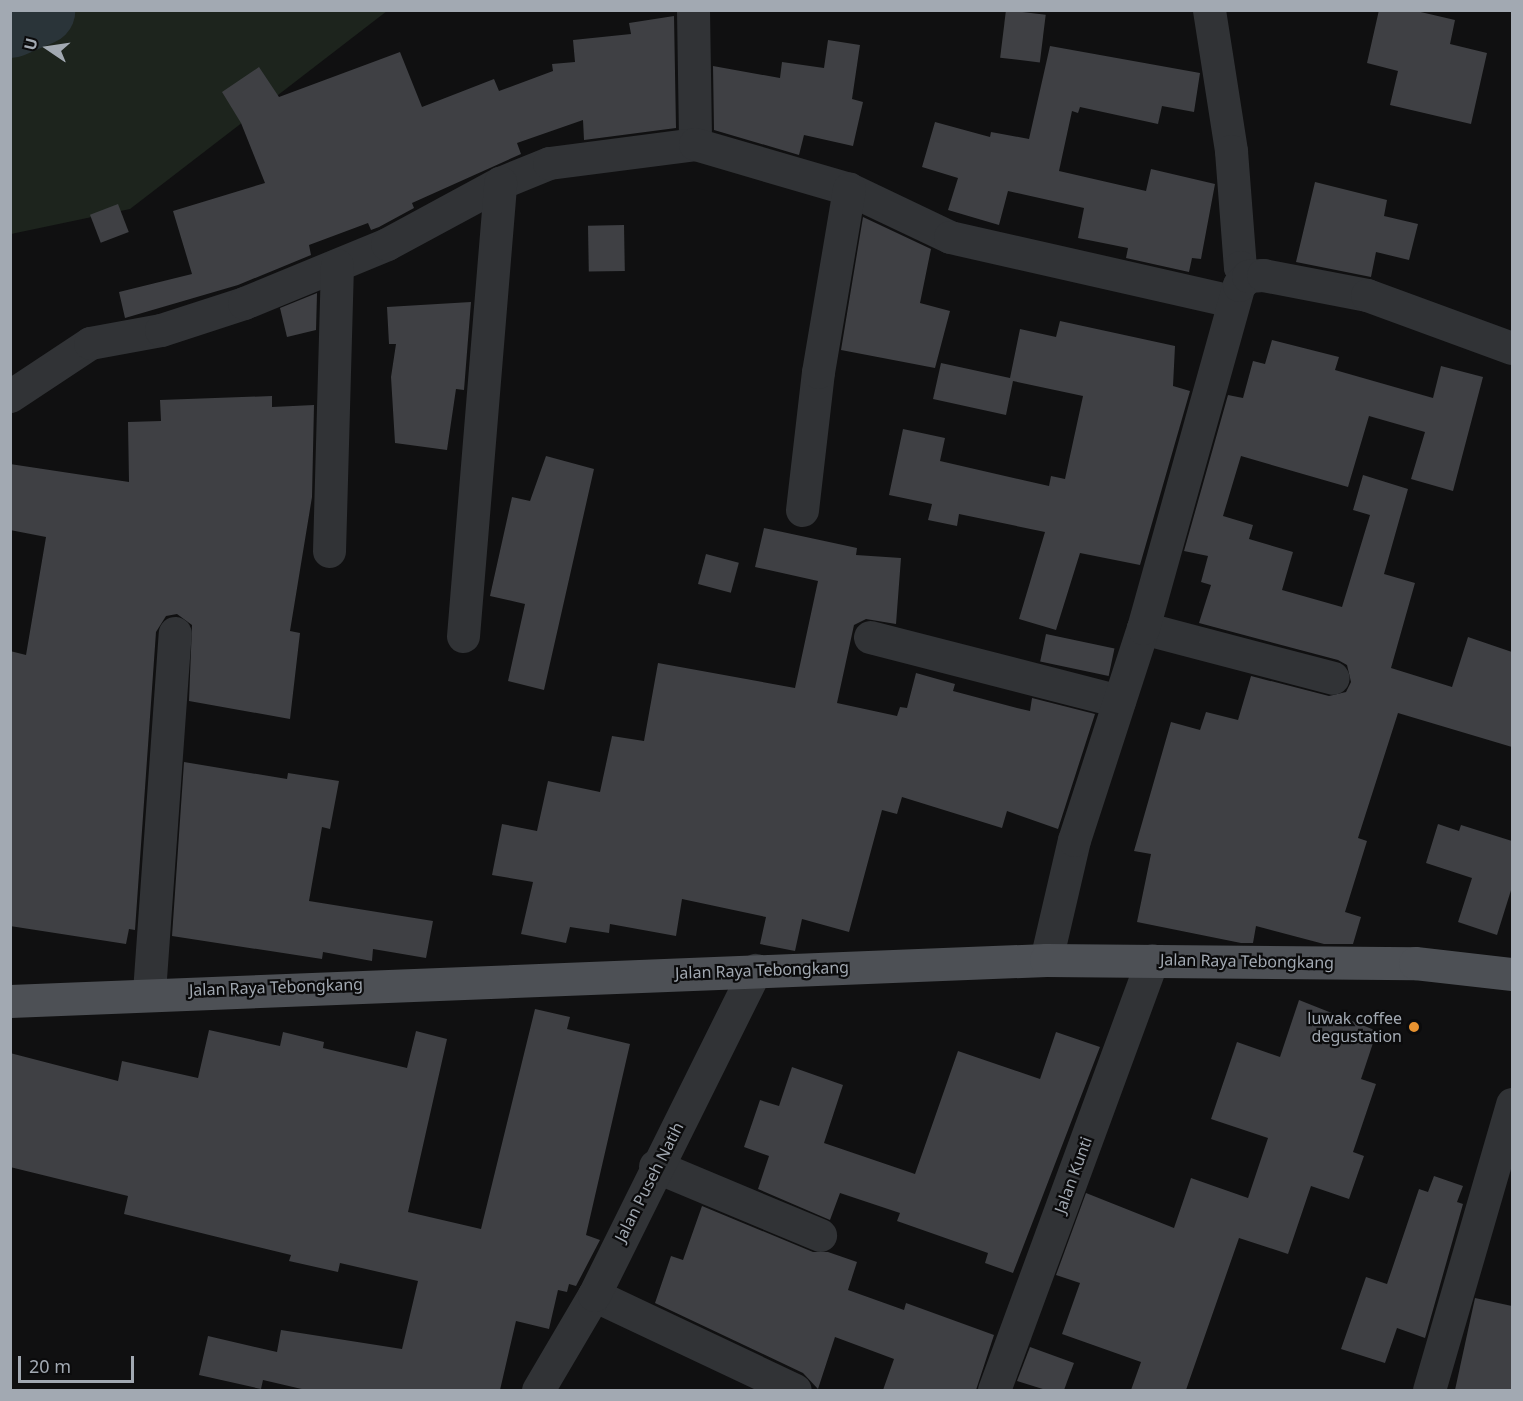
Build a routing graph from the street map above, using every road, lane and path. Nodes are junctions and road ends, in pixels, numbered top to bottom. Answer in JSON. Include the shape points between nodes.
{"nodes":[{"id":1,"x":693,"y":10,"type":"edge"},
{"id":2,"x":1209,"y":10,"type":"edge"},
{"id":3,"x":695,"y":144,"type":"junction"},
{"id":4,"x":501,"y":183,"type":"junction"},
{"id":5,"x":849,"y":189,"type":"junction"},
{"id":6,"x":338,"y":265,"type":"junction"},
{"id":7,"x":1240,"y":288,"type":"junction"},
{"id":8,"x":1512,"y":348,"type":"edge"},
{"id":9,"x":10,"y":396,"type":"edge"},
{"id":10,"x":802,"y":510,"type":"dead end"},
{"id":11,"x":329,"y":551,"type":"dead end"},
{"id":12,"x":1143,"y":628,"type":"junction"},
{"id":13,"x":175,"y":633,"type":"dead end"},
{"id":14,"x":463,"y":636,"type":"dead end"},
{"id":15,"x":870,"y":637,"type":"dead end"},
{"id":16,"x":1333,"y":678,"type":"dead end"},
{"id":17,"x":1119,"y":701,"type":"junction"},
{"id":18,"x":1046,"y":960,"type":"junction"},
{"id":19,"x":1152,"y":960,"type":"junction"},
{"id":20,"x":755,"y":970,"type":"junction"},
{"id":21,"x":1512,"y":974,"type":"edge"},
{"id":22,"x":149,"y":992,"type":"junction"},
{"id":23,"x":10,"y":1001,"type":"edge"},
{"id":24,"x":1512,"y":1104,"type":"edge"},
{"id":25,"x":655,"y":1166,"type":"junction"},
{"id":26,"x":820,"y":1235,"type":"dead end"},
{"id":27,"x":594,"y":1295,"type":"junction"},
{"id":28,"x":538,"y":1390,"type":"edge"},
{"id":29,"x":795,"y":1390,"type":"edge"},
{"id":30,"x":994,"y":1390,"type":"edge"},
{"id":31,"x":1429,"y":1390,"type":"edge"}],
"edges":[{"from":1,"to":3,"type":"street"},
{"from":2,"to":7,"type":"street","via":[[1231,151]]},
{"from":3,"to":4,"type":"street","via":[[549,163]]},
{"from":3,"to":5,"type":"street"},
{"from":4,"to":6,"type":"street"},
{"from":4,"to":14,"type":"street"},
{"from":5,"to":7,"type":"street","via":[[950,237]]},
{"from":5,"to":10,"type":"street","via":[[818,372]]},
{"from":6,"to":9,"type":"street","via":[[161,330],[90,343]]},
{"from":6,"to":11,"type":"street"},
{"from":7,"to":8,"type":"street","via":[[1367,295]]},
{"from":7,"to":12,"type":"street"},
{"from":12,"to":16,"type":"street"},
{"from":12,"to":17,"type":"street"},
{"from":13,"to":22,"type":"street"},
{"from":15,"to":17,"type":"street"},
{"from":17,"to":18,"type":"street","via":[[1074,840]]},
{"from":18,"to":19,"type":"main road","name":"Jalan Raya Tebongkang"},
{"from":18,"to":20,"type":"main road","name":"Jalan Raya Tebongkang"},
{"from":19,"to":21,"type":"main road","name":"Jalan Raya Tebongkang","via":[[1415,963]]},
{"from":19,"to":30,"type":"street","name":"Jalan Kunti"},
{"from":20,"to":22,"type":"main road","name":"Jalan Raya Tebongkang"},
{"from":20,"to":25,"type":"street","name":"Jalan Puseh Natih","via":[[734,1018]]},
{"from":22,"to":23,"type":"main road","name":"Jalan Raya Tebongkang"},
{"from":24,"to":31,"type":"street"},
{"from":25,"to":26,"type":"street"},
{"from":25,"to":27,"type":"street","name":"Jalan Puseh Natih"},
{"from":27,"to":28,"type":"street","name":"Jalan Puseh Natih"},
{"from":27,"to":29,"type":"street"}]}
